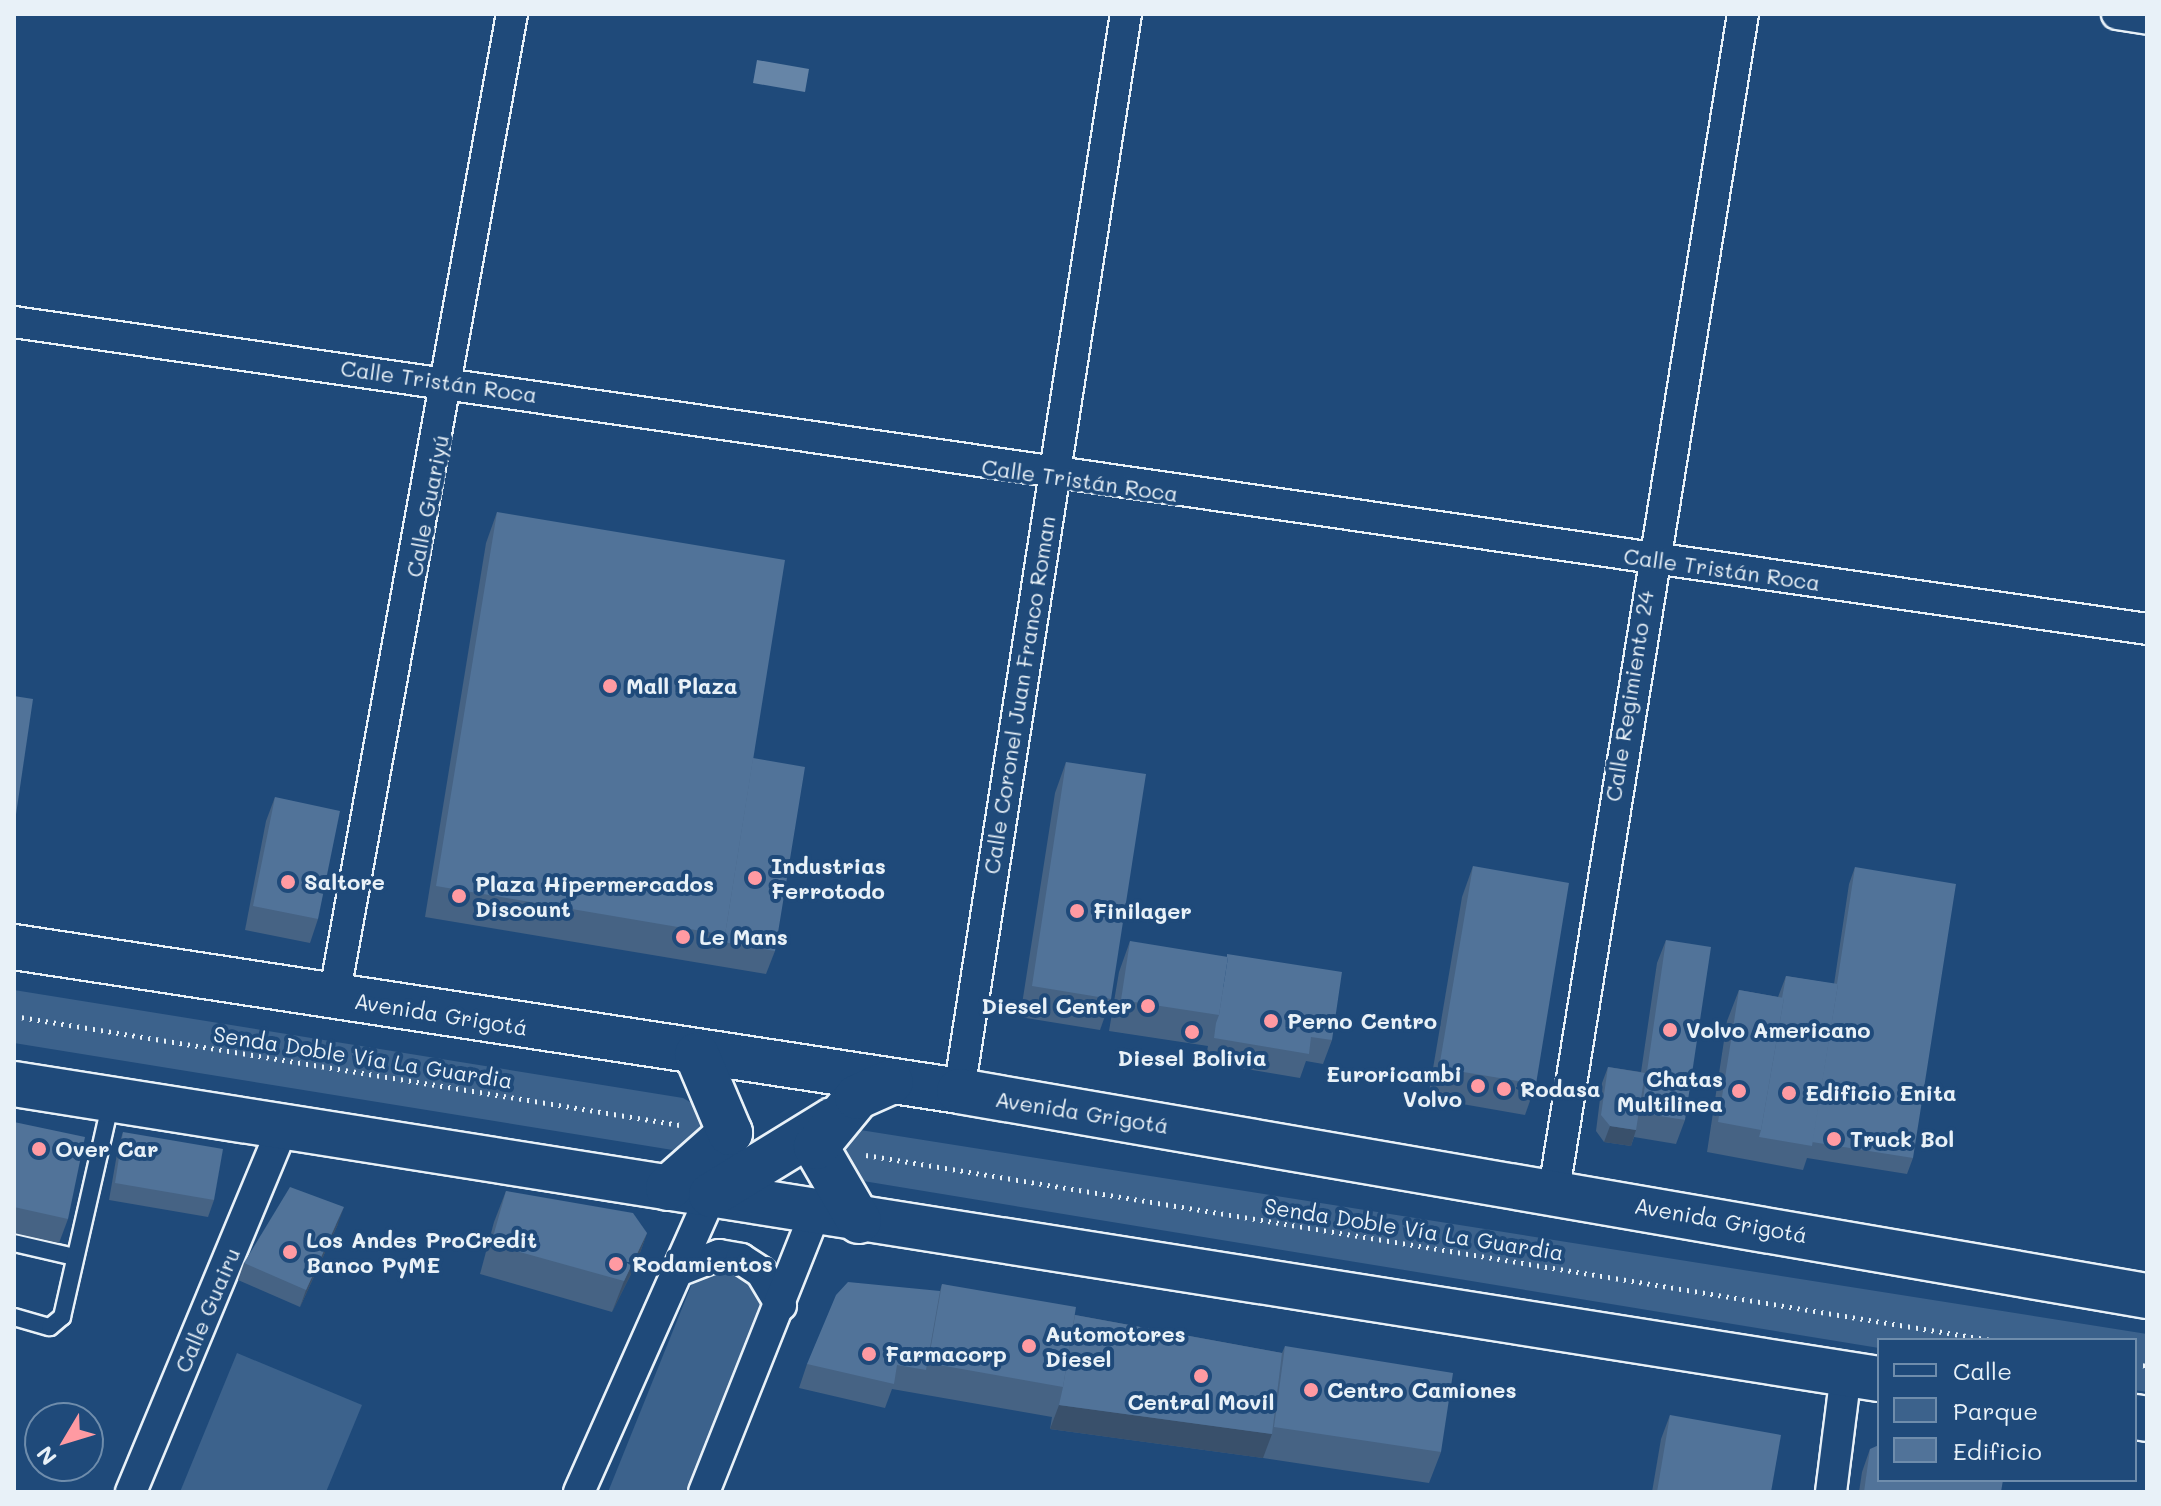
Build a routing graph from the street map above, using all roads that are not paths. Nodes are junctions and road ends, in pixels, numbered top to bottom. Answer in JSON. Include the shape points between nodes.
{"nodes":[{"id":1,"x":512,"y":14,"type":"edge"},
{"id":2,"x":1126,"y":14,"type":"edge"},
{"id":3,"x":1743,"y":14,"type":"edge"},
{"id":4,"x":2117,"y":14,"type":"edge"},
{"id":5,"x":2147,"y":19,"type":"edge"},
{"id":6,"x":14,"y":322,"type":"edge"},
{"id":7,"x":451,"y":382,"type":"junction"},
{"id":8,"x":1052,"y":477,"type":"junction"},
{"id":9,"x":1650,"y":558,"type":"junction"},
{"id":10,"x":2147,"y":629,"type":"edge"},
{"id":11,"x":14,"y":947,"type":"edge"},
{"id":12,"x":334,"y":997,"type":"junction"},
{"id":13,"x":697,"y":1055,"type":"junction"},
{"id":14,"x":891,"y":1082,"type":"junction"},
{"id":15,"x":14,"y":1084,"type":"edge"},
{"id":16,"x":959,"y":1091,"type":"junction"},
{"id":17,"x":111,"y":1100,"type":"junction"},
{"id":18,"x":708,"y":1116,"type":"junction"},
{"id":19,"x":282,"y":1129,"type":"junction"},
{"id":20,"x":841,"y":1136,"type":"junction"},
{"id":21,"x":769,"y":1159,"type":"junction"},
{"id":22,"x":668,"y":1188,"type":"junction"},
{"id":23,"x":1554,"y":1190,"type":"junction"},
{"id":24,"x":711,"y":1195,"type":"junction"},
{"id":25,"x":815,"y":1213,"type":"junction"},
{"id":26,"x":859,"y":1221,"type":"junction"},
{"id":27,"x":14,"y":1243,"type":"edge"},
{"id":28,"x":74,"y":1257,"type":"junction"},
{"id":29,"x":678,"y":1271,"type":"junction"},
{"id":30,"x":2147,"y":1296,"type":"edge"},
{"id":31,"x":781,"y":1305,"type":"junction"},
{"id":32,"x":14,"y":1317,"type":"edge"},
{"id":33,"x":1863,"y":1376,"type":"edge"},
{"id":34,"x":131,"y":1492,"type":"edge"},
{"id":35,"x":579,"y":1492,"type":"edge"},
{"id":36,"x":704,"y":1492,"type":"edge"},
{"id":37,"x":1831,"y":1492,"type":"edge"}],
"edges":[{"from":1,"to":7,"type":"street","name":"Calle Guariyú"},
{"from":2,"to":8,"type":"street","name":"Calle Coronel Juan Franco Roman"},
{"from":3,"to":9,"type":"street","name":"Calle Regimiento 24"},
{"from":4,"to":5,"type":"street"},
{"from":6,"to":7,"type":"street","name":"Calle Tristán Roca"},
{"from":7,"to":8,"type":"street","name":"Calle Tristán Roca"},
{"from":7,"to":12,"type":"street","name":"Calle Guariyú"},
{"from":8,"to":9,"type":"street","name":"Calle Tristán Roca"},
{"from":8,"to":16,"type":"street","name":"Calle Coronel Juan Franco Roman"},
{"from":9,"to":10,"type":"street","name":"Calle Tristán Roca"},
{"from":9,"to":23,"type":"street","name":"Calle Regimiento 24"},
{"from":11,"to":12,"type":"main road","name":"Avenida Grigotá"},
{"from":12,"to":13,"type":"main road","name":"Avenida Grigotá"},
{"from":13,"to":14,"type":"main road","name":"Avenida Grigotá"},
{"from":13,"to":18,"type":"main road"},
{"from":14,"to":16,"type":"main road","name":"Avenida Grigotá"},
{"from":14,"to":20,"type":"main road","via":[[857,1097]]},
{"from":15,"to":17,"type":"main road"},
{"from":16,"to":23,"type":"main road","name":"Avenida Grigotá"},
{"from":17,"to":19,"type":"main road"},
{"from":17,"to":28,"type":"lane"},
{"from":18,"to":21,"type":"main road"},
{"from":18,"to":22,"type":"main road","via":[[730,1133]]},
{"from":19,"to":22,"type":"main road"},
{"from":19,"to":34,"type":"street","name":"Calle Guairu"},
{"from":20,"to":21,"type":"main road"},
{"from":20,"to":26,"type":"main road","via":[[816,1147],[840,1200]]},
{"from":21,"to":24,"type":"main road"},
{"from":21,"to":25,"type":"main road"},
{"from":22,"to":24,"type":"main road"},
{"from":23,"to":30,"type":"main road","name":"Avenida Grigotá"},
{"from":24,"to":25,"type":"main road"},
{"from":24,"to":29,"type":"street"},
{"from":25,"to":26,"type":"main road"},
{"from":25,"to":31,"type":"street"},
{"from":26,"to":33,"type":"main road"},
{"from":27,"to":28,"type":"lane"},
{"from":28,"to":32,"type":"lane","via":[[57,1325]]},
{"from":29,"to":31,"type":"street","via":[[697,1259],[741,1259],[761,1272]]},
{"from":29,"to":35,"type":"street"},
{"from":31,"to":36,"type":"street"},
{"from":33,"to":37,"type":"street"}]}
